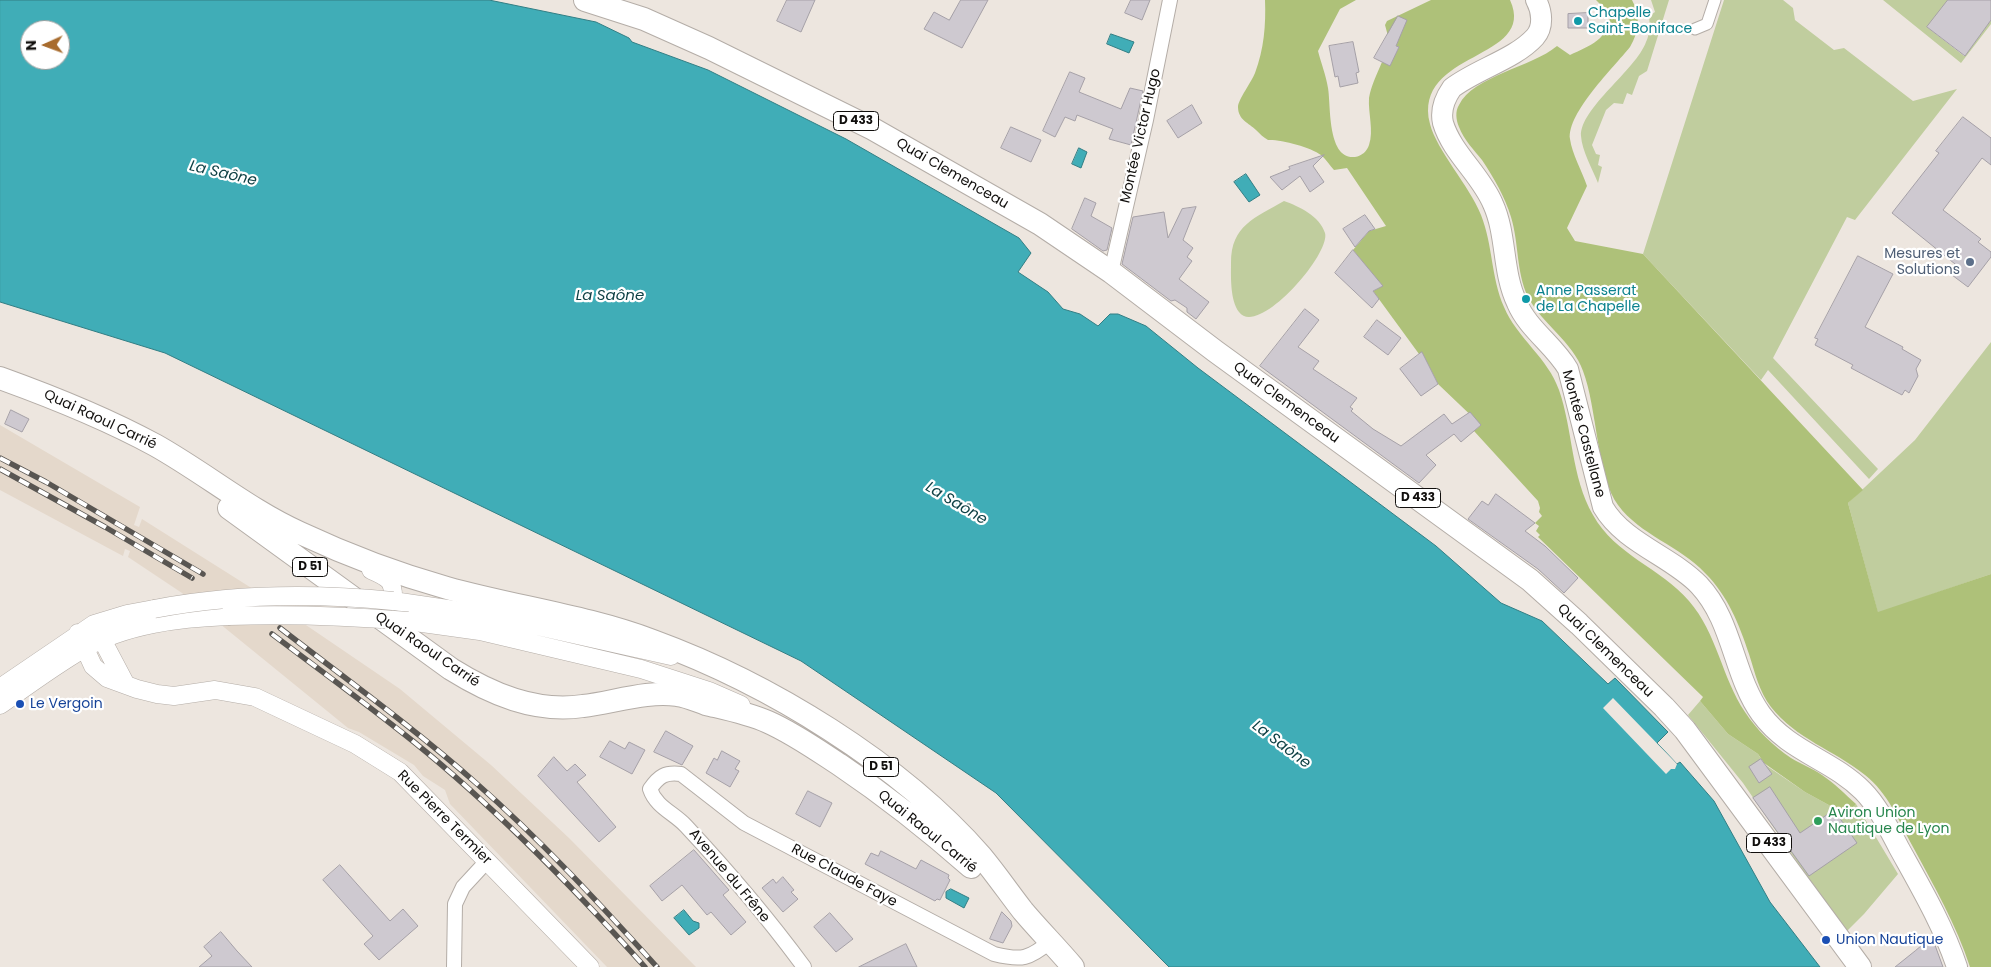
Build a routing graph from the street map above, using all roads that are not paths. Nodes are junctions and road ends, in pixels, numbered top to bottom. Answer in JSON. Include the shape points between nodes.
{"nodes":[{"id":1,"x":585,"y":0,"type":"edge"},
{"id":2,"x":1170,"y":0,"type":"edge"},
{"id":3,"x":1536,"y":0,"type":"edge"},
{"id":4,"x":1715,"y":0,"type":"edge"},
{"id":5,"x":1695,"y":29,"type":"dead end"},
{"id":6,"x":1111,"y":272,"type":"junction"},
{"id":7,"x":0,"y":378,"type":"edge"},
{"id":8,"x":0,"y":390,"type":"edge"},
{"id":9,"x":300,"y":534,"type":"junction"},
{"id":10,"x":393,"y":601,"type":"junction"},
{"id":11,"x":349,"y":616,"type":"junction"},
{"id":12,"x":94,"y":624,"type":"junction"},
{"id":13,"x":102,"y":640,"type":"junction"},
{"id":14,"x":593,"y":640,"type":"junction"},
{"id":15,"x":81,"y":641,"type":"junction"},
{"id":16,"x":703,"y":662,"type":"junction"},
{"id":17,"x":641,"y":669,"type":"junction"},
{"id":18,"x":126,"y":685,"type":"junction"},
{"id":19,"x":0,"y":688,"type":"edge"},
{"id":20,"x":626,"y":698,"type":"junction"},
{"id":21,"x":0,"y":705,"type":"edge"},
{"id":22,"x":769,"y":722,"type":"junction"},
{"id":23,"x":650,"y":789,"type":"joint"},
{"id":24,"x":487,"y":861,"type":"junction"},
{"id":25,"x":1025,"y":913,"type":"junction"},
{"id":26,"x":1051,"y":941,"type":"junction"},
{"id":27,"x":454,"y":967,"type":"edge"},
{"id":28,"x":590,"y":967,"type":"edge"},
{"id":29,"x":804,"y":967,"type":"edge"},
{"id":30,"x":1073,"y":967,"type":"edge"},
{"id":31,"x":1860,"y":967,"type":"edge"},
{"id":32,"x":1956,"y":967,"type":"edge"}],
"edges":[{"from":1,"to":6,"type":"main road","name":"Quai Clemenceau","number":"D 433","via":[[616,8],[669,30],[873,129],[1040,224]]},
{"from":2,"to":6,"type":"street","name":"Montée Victor Hugo"},
{"from":3,"to":32,"type":"main road","name":"Montée Castellane","via":[[1542,18],[1536,36],[1452,88],[1442,111],[1443,122],[1497,212],[1516,304],[1568,369],[1603,507],[1616,524],[1699,586],[1720,618],[1754,703],[1773,729],[1787,742],[1848,778],[1869,798],[1923,892]]},
{"from":4,"to":5,"type":"street","via":[[1707,24]]},
{"from":6,"to":31,"type":"main road","name":"Quai Clemenceau","number":"D 433","via":[[1522,574],[1579,624],[1664,706],[1696,744]]},
{"from":7,"to":9,"type":"main road","name":"Quai Raoul Carrié","number":"D 51","via":[[39,392],[155,445]]},
{"from":8,"to":20,"type":"main road","name":"Quai Raoul Carrié","number":"D 51","via":[[78,420],[182,477],[480,687],[515,701],[548,708]]},
{"from":9,"to":10,"type":"street","via":[[387,578],[393,587]]},
{"from":9,"to":16,"type":"main road","name":"Quai Raoul Carrié","number":"D 51","via":[[390,570],[447,588],[600,624],[654,641]]},
{"from":10,"to":11,"type":"street","bridge":true,"via":[[387,608]]},
{"from":10,"to":12,"type":"street","bridge":true,"via":[[254,597],[193,601]]},
{"from":10,"to":14,"type":"street","via":[[488,615]]},
{"from":11,"to":13,"type":"street","bridge":true,"via":[[284,614],[199,618],[169,621]]},
{"from":11,"to":17,"type":"street","bridge":true,"via":[[480,631]]},
{"from":12,"to":13,"type":"street"},
{"from":12,"to":15,"type":"street"},
{"from":13,"to":15,"type":"street"},
{"from":13,"to":18,"type":"street"},
{"from":14,"to":16,"type":"street"},
{"from":14,"to":17,"type":"street","via":[[631,654]]},
{"from":15,"to":18,"type":"street","name":"Rue Pierre Termier","via":[[93,666],[107,678]]},
{"from":15,"to":19,"type":"street"},
{"from":15,"to":21,"type":"street"},
{"from":16,"to":25,"type":"main road","name":"Quai Raoul Carrié","number":"D 51","via":[[764,691],[891,774],[980,855]]},
{"from":17,"to":20,"type":"street","via":[[638,686]]},
{"from":17,"to":22,"type":"street","via":[[709,691]]},
{"from":18,"to":24,"type":"street","name":"Rue Pierre Termier","via":[[174,696],[215,690],[255,697],[355,744],[400,772]]},
{"from":20,"to":22,"type":"main road","name":"Quai Raoul Carrié","number":"D 51","via":[[676,695],[727,707]]},
{"from":22,"to":25,"type":"main road","name":"Quai Raoul Carrié","number":"D 51","via":[[880,792],[929,829]]},
{"from":23,"to":26,"type":"street","name":"Rue Claude Faye","via":[[658,777],[668,772],[681,774],[744,823],[994,954],[1013,959],[1029,958]]},
{"from":23,"to":29,"type":"street","name":"Avenue du Frêne","via":[[653,799],[707,848]]},
{"from":24,"to":27,"type":"street","via":[[463,887],[455,904]]},
{"from":24,"to":28,"type":"street","name":"Rue Pierre Termier"},
{"from":25,"to":26,"type":"main road","name":"Quai Raoul Carrié","number":"D 51"},
{"from":26,"to":30,"type":"main road","name":"Quai Raoul Carrié","number":"D 51"}]}
